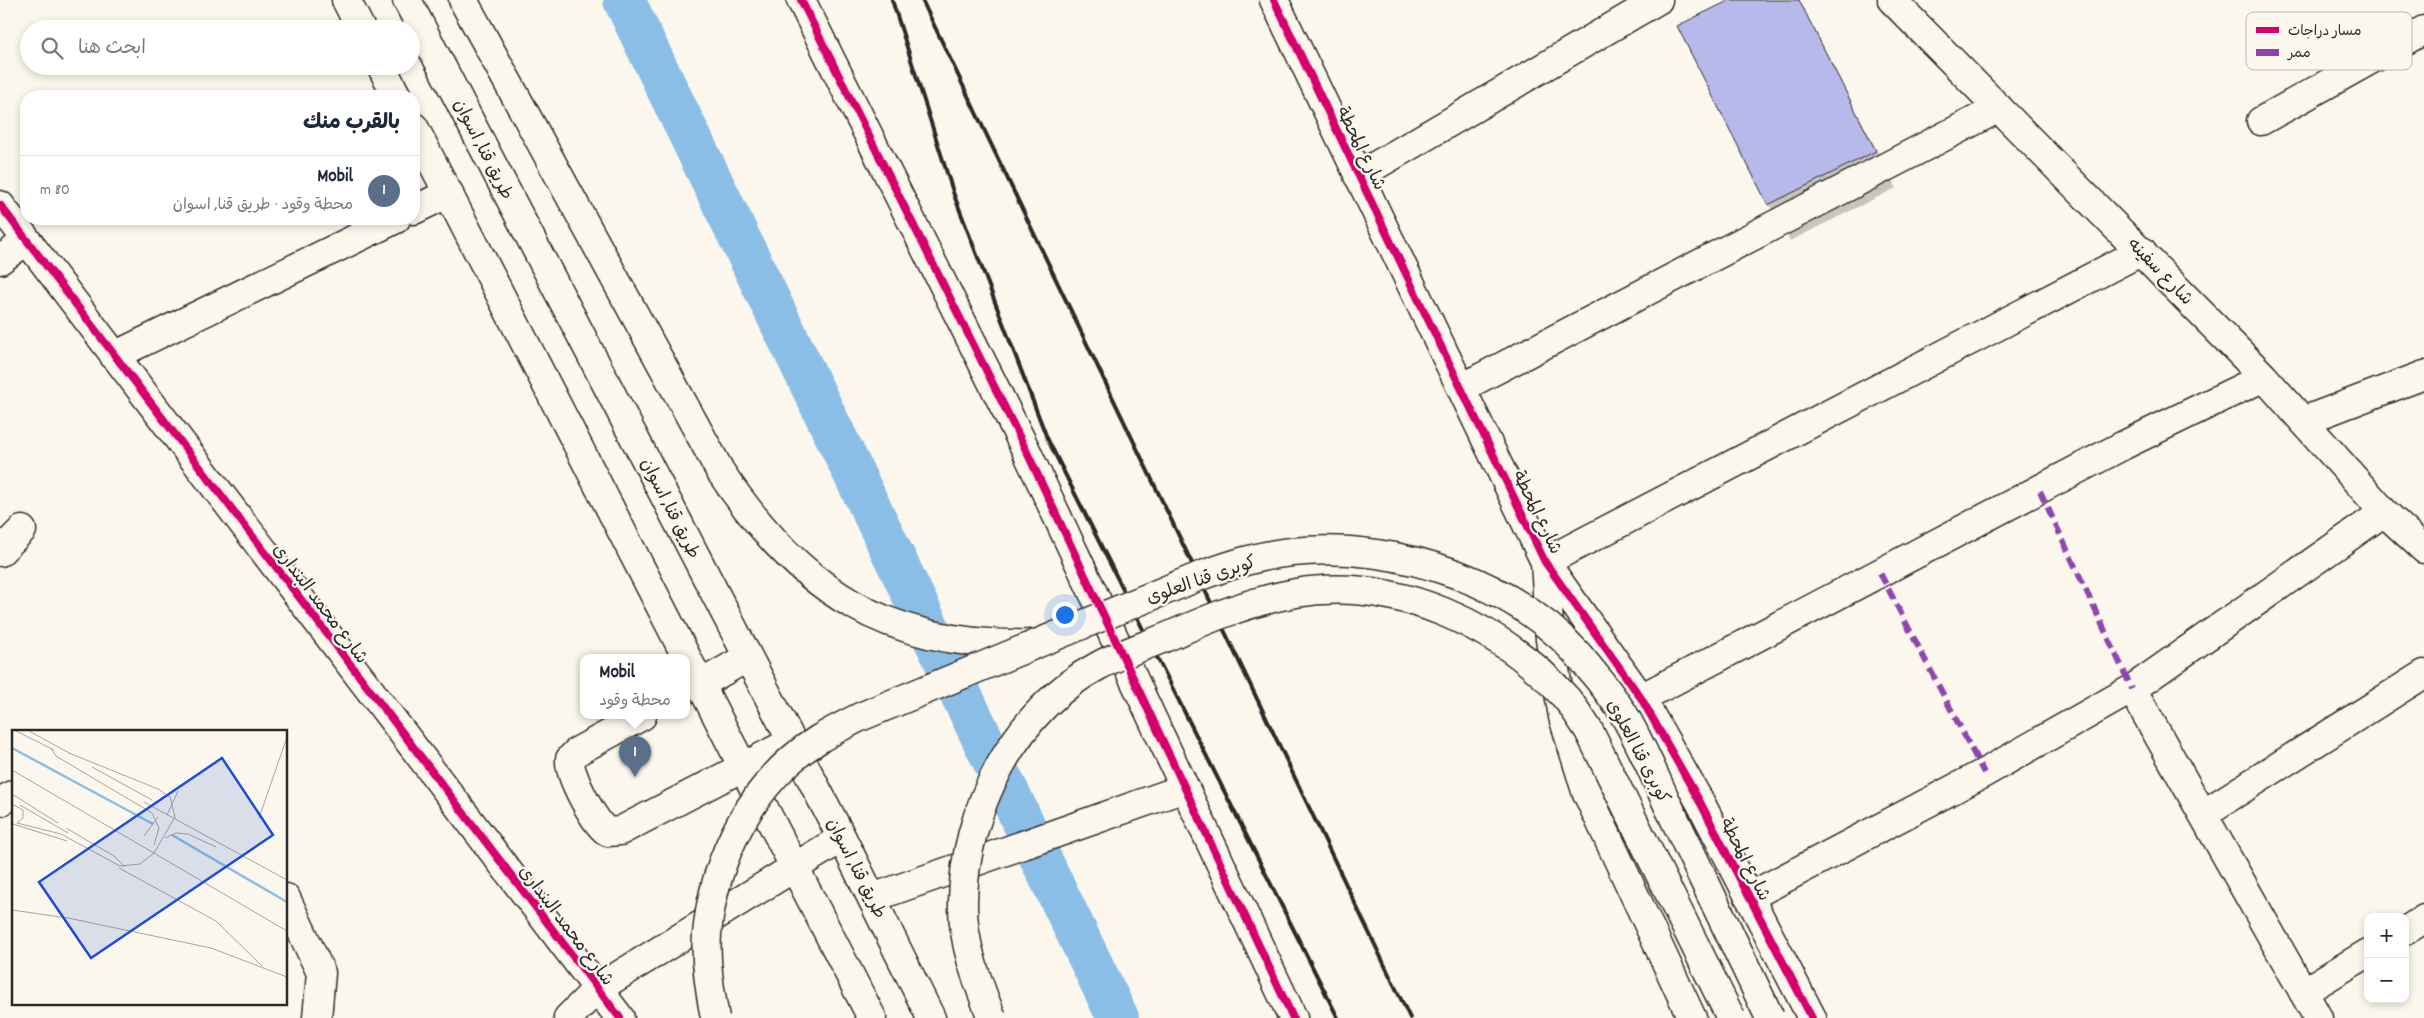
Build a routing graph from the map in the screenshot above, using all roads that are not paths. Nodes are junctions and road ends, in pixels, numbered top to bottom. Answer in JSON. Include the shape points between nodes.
{"nodes":[{"id":1,"x":346,"y":0,"type":"edge"},
{"id":2,"x":407,"y":0,"type":"edge"},
{"id":3,"x":463,"y":0,"type":"edge"},
{"id":4,"x":801,"y":0,"type":"edge"},
{"id":5,"x":1274,"y":0,"type":"edge"},
{"id":6,"x":1658,"y":0,"type":"edge"},
{"id":7,"x":1892,"y":0,"type":"edge"},
{"id":8,"x":357,"y":20,"type":"edge"},
{"id":9,"x":417,"y":20,"type":"edge"},
{"id":10,"x":420,"y":25,"type":"edge"},
{"id":11,"x":2424,"y":30,"type":"edge"},
{"id":12,"x":2412,"y":37,"type":"edge"},
{"id":13,"x":2352,"y":70,"type":"edge"},
{"id":14,"x":386,"y":75,"type":"edge"},
{"id":15,"x":394,"y":90,"type":"edge"},
{"id":16,"x":1999,"y":108,"type":"junction"},
{"id":17,"x":2261,"y":121,"type":"dead end"},
{"id":18,"x":420,"y":138,"type":"edge"},
{"id":19,"x":1358,"y":176,"type":"junction"},
{"id":20,"x":449,"y":193,"type":"junction"},
{"id":21,"x":0,"y":205,"type":"edge"},
{"id":22,"x":420,"y":207,"type":"edge"},
{"id":23,"x":384,"y":225,"type":"edge"},
{"id":24,"x":26,"y":241,"type":"junction"},
{"id":25,"x":2142,"y":251,"type":"junction"},
{"id":26,"x":0,"y":260,"type":"edge"},
{"id":27,"x":114,"y":356,"type":"junction"},
{"id":28,"x":2424,"y":375,"type":"edge"},
{"id":29,"x":2264,"y":377,"type":"junction"},
{"id":30,"x":1461,"y":388,"type":"junction"},
{"id":31,"x":2303,"y":421,"type":"junction"},
{"id":32,"x":2384,"y":512,"type":"junction"},
{"id":33,"x":22,"y":530,"type":"dead end"},
{"id":34,"x":2424,"y":549,"type":"edge"},
{"id":35,"x":0,"y":552,"type":"edge"},
{"id":36,"x":1545,"y":562,"type":"junction"},
{"id":37,"x":1033,"y":644,"type":"junction"},
{"id":38,"x":676,"y":654,"type":"edge"},
{"id":39,"x":748,"y":657,"type":"junction"},
{"id":40,"x":2424,"y":674,"type":"edge"},
{"id":41,"x":693,"y":688,"type":"edge"},
{"id":42,"x":2132,"y":689,"type":"junction"},
{"id":43,"x":1641,"y":698,"type":"junction"},
{"id":44,"x":637,"y":719,"type":"edge"},
{"id":45,"x":792,"y":741,"type":"junction"},
{"id":46,"x":743,"y":767,"type":"junction"},
{"id":47,"x":1185,"y":788,"type":"junction"},
{"id":48,"x":12,"y":795,"type":"edge"},
{"id":49,"x":0,"y":802,"type":"edge"},
{"id":50,"x":2203,"y":814,"type":"junction"},
{"id":51,"x":842,"y":838,"type":"junction"},
{"id":52,"x":795,"y":868,"type":"junction"},
{"id":53,"x":1749,"y":896,"type":"junction"},
{"id":54,"x":872,"y":898,"type":"junction"},
{"id":55,"x":288,"y":902,"type":"edge"},
{"id":56,"x":2424,"y":919,"type":"edge"},
{"id":57,"x":2409,"y":928,"type":"edge"},
{"id":58,"x":2364,"y":955,"type":"edge"},
{"id":59,"x":597,"y":989,"type":"junction"},
{"id":60,"x":2303,"y":992,"type":"junction"},
{"id":61,"x":317,"y":1018,"type":"edge"},
{"id":62,"x":568,"y":1018,"type":"edge"},
{"id":63,"x":620,"y":1018,"type":"edge"},
{"id":64,"x":715,"y":1018,"type":"edge"},
{"id":65,"x":872,"y":1018,"type":"edge"},
{"id":66,"x":931,"y":1018,"type":"edge"},
{"id":67,"x":992,"y":1018,"type":"edge"},
{"id":68,"x":1293,"y":1018,"type":"edge"},
{"id":69,"x":1692,"y":1018,"type":"edge"},
{"id":70,"x":1731,"y":1018,"type":"edge"},
{"id":71,"x":1770,"y":1018,"type":"edge"},
{"id":72,"x":1812,"y":1018,"type":"edge"},
{"id":73,"x":2318,"y":1018,"type":"edge"}],
"edges":[{"from":1,"to":8,"type":"main road"},
{"from":2,"to":9,"type":"main road","name":"طريق قنا, اسوان"},
{"from":3,"to":37,"type":"main road","via":[[720,471],[772,541],[839,597],[874,616],[913,631],[952,640],[992,645]]},
{"from":4,"to":47,"type":"main road","via":[[1025,448]]},
{"from":5,"to":19,"type":"main road","name":"شارع المحطة"},
{"from":6,"to":19,"type":"main road"},
{"from":7,"to":16,"type":"main road","name":"شارع سفينه"},
{"from":10,"to":39,"type":"main road","name":"طريق قنا, اسوان"},
{"from":11,"to":12,"type":"main road"},
{"from":13,"to":17,"type":"main road"},
{"from":14,"to":15,"type":"main road"},
{"from":16,"to":25,"type":"main road","name":"شارع سفينه"},
{"from":16,"to":30,"type":"main road"},
{"from":18,"to":20,"type":"main road"},
{"from":19,"to":30,"type":"main road","name":"شارع المحطة"},
{"from":20,"to":22,"type":"main road"},
{"from":20,"to":38,"type":"main road"},
{"from":21,"to":24,"type":"main road","name":"شارع محمد البندارى"},
{"from":23,"to":27,"type":"main road"},
{"from":24,"to":26,"type":"main road"},
{"from":24,"to":27,"type":"main road","name":"شارع محمد البندارى"},
{"from":25,"to":29,"type":"main road","name":"شارع سفينه"},
{"from":25,"to":36,"type":"main road"},
{"from":27,"to":59,"type":"main road","name":"شارع محمد البندارى"},
{"from":28,"to":31,"type":"main road"},
{"from":29,"to":31,"type":"main road","name":"شارع سفينه"},
{"from":29,"to":43,"type":"main road","via":[[2124,445]]},
{"from":30,"to":36,"type":"main road","name":"شارع المحطة"},
{"from":31,"to":32,"type":"main road","name":"شارع سفينه"},
{"from":32,"to":34,"type":"main road","name":"شارع سفينه"},
{"from":32,"to":42,"type":"main road"},
{"from":33,"to":35,"type":"main road"},
{"from":36,"to":43,"type":"main road","name":"شارع المحطة"},
{"from":36,"to":69,"type":"main road","name":"شارع المحطة","via":[[1550,640],[1563,717],[1586,791]]},
{"from":37,"to":64,"type":"main road","name":"كوبرى قنا العلوى","bridge":true,"via":[[860,717],[818,740],[782,769],[752,805],[729,845],[714,890],[707,936],[708,983]]},
{"from":37,"to":71,"type":"main road","name":"كوبرى قنا العلوى","bridge":true,"via":[[1245,560],[1292,552],[1340,550],[1396,556],[1451,571],[1503,595],[1550,628],[1590,668],[1623,714]]},
{"from":39,"to":41,"type":"main road"},
{"from":39,"to":45,"type":"main road","name":"طريق قنا, اسوان"},
{"from":40,"to":50,"type":"main road"},
{"from":41,"to":46,"type":"main road"},
{"from":42,"to":50,"type":"main road"},
{"from":42,"to":53,"type":"main road","via":[[1984,774]]},
{"from":43,"to":53,"type":"main road","name":"شارع المحطة"},
{"from":44,"to":46,"type":"main road","via":[[578,751],[570,759],[570,770],[598,824],[608,832],[620,831]]},
{"from":45,"to":46,"type":"main road"},
{"from":45,"to":51,"type":"main road","name":"طريق قنا, اسوان"},
{"from":46,"to":52,"type":"main road"},
{"from":47,"to":54,"type":"main road"},
{"from":47,"to":68,"type":"main road"},
{"from":48,"to":49,"type":"main road"},
{"from":50,"to":60,"type":"main road"},
{"from":51,"to":52,"type":"main road"},
{"from":51,"to":54,"type":"main road","name":"طريق قنا, اسوان"},
{"from":52,"to":59,"type":"main road"},
{"from":52,"to":65,"type":"main road"},
{"from":53,"to":72,"type":"main road","name":"شارع المحطة"},
{"from":54,"to":66,"type":"main road","name":"طريق قنا, اسوان"},
{"from":55,"to":61,"type":"main road","via":[[321,973]]},
{"from":56,"to":57,"type":"main road"},
{"from":58,"to":60,"type":"main road"},
{"from":59,"to":62,"type":"main road"},
{"from":59,"to":63,"type":"main road","name":"شارع محمد البندارى"},
{"from":60,"to":73,"type":"main road"},
{"from":67,"to":70,"type":"main road","name":"كوبرى قنا العلوى","bridge":true,"via":[[969,953],[963,903],[967,856],[979,811],[999,768],[1025,728],[1058,694],[1097,667],[1254,602],[1298,592],[1343,590],[1397,597],[1433,607],[1474,626],[1512,651],[1568,700],[1589,731]]}]}
